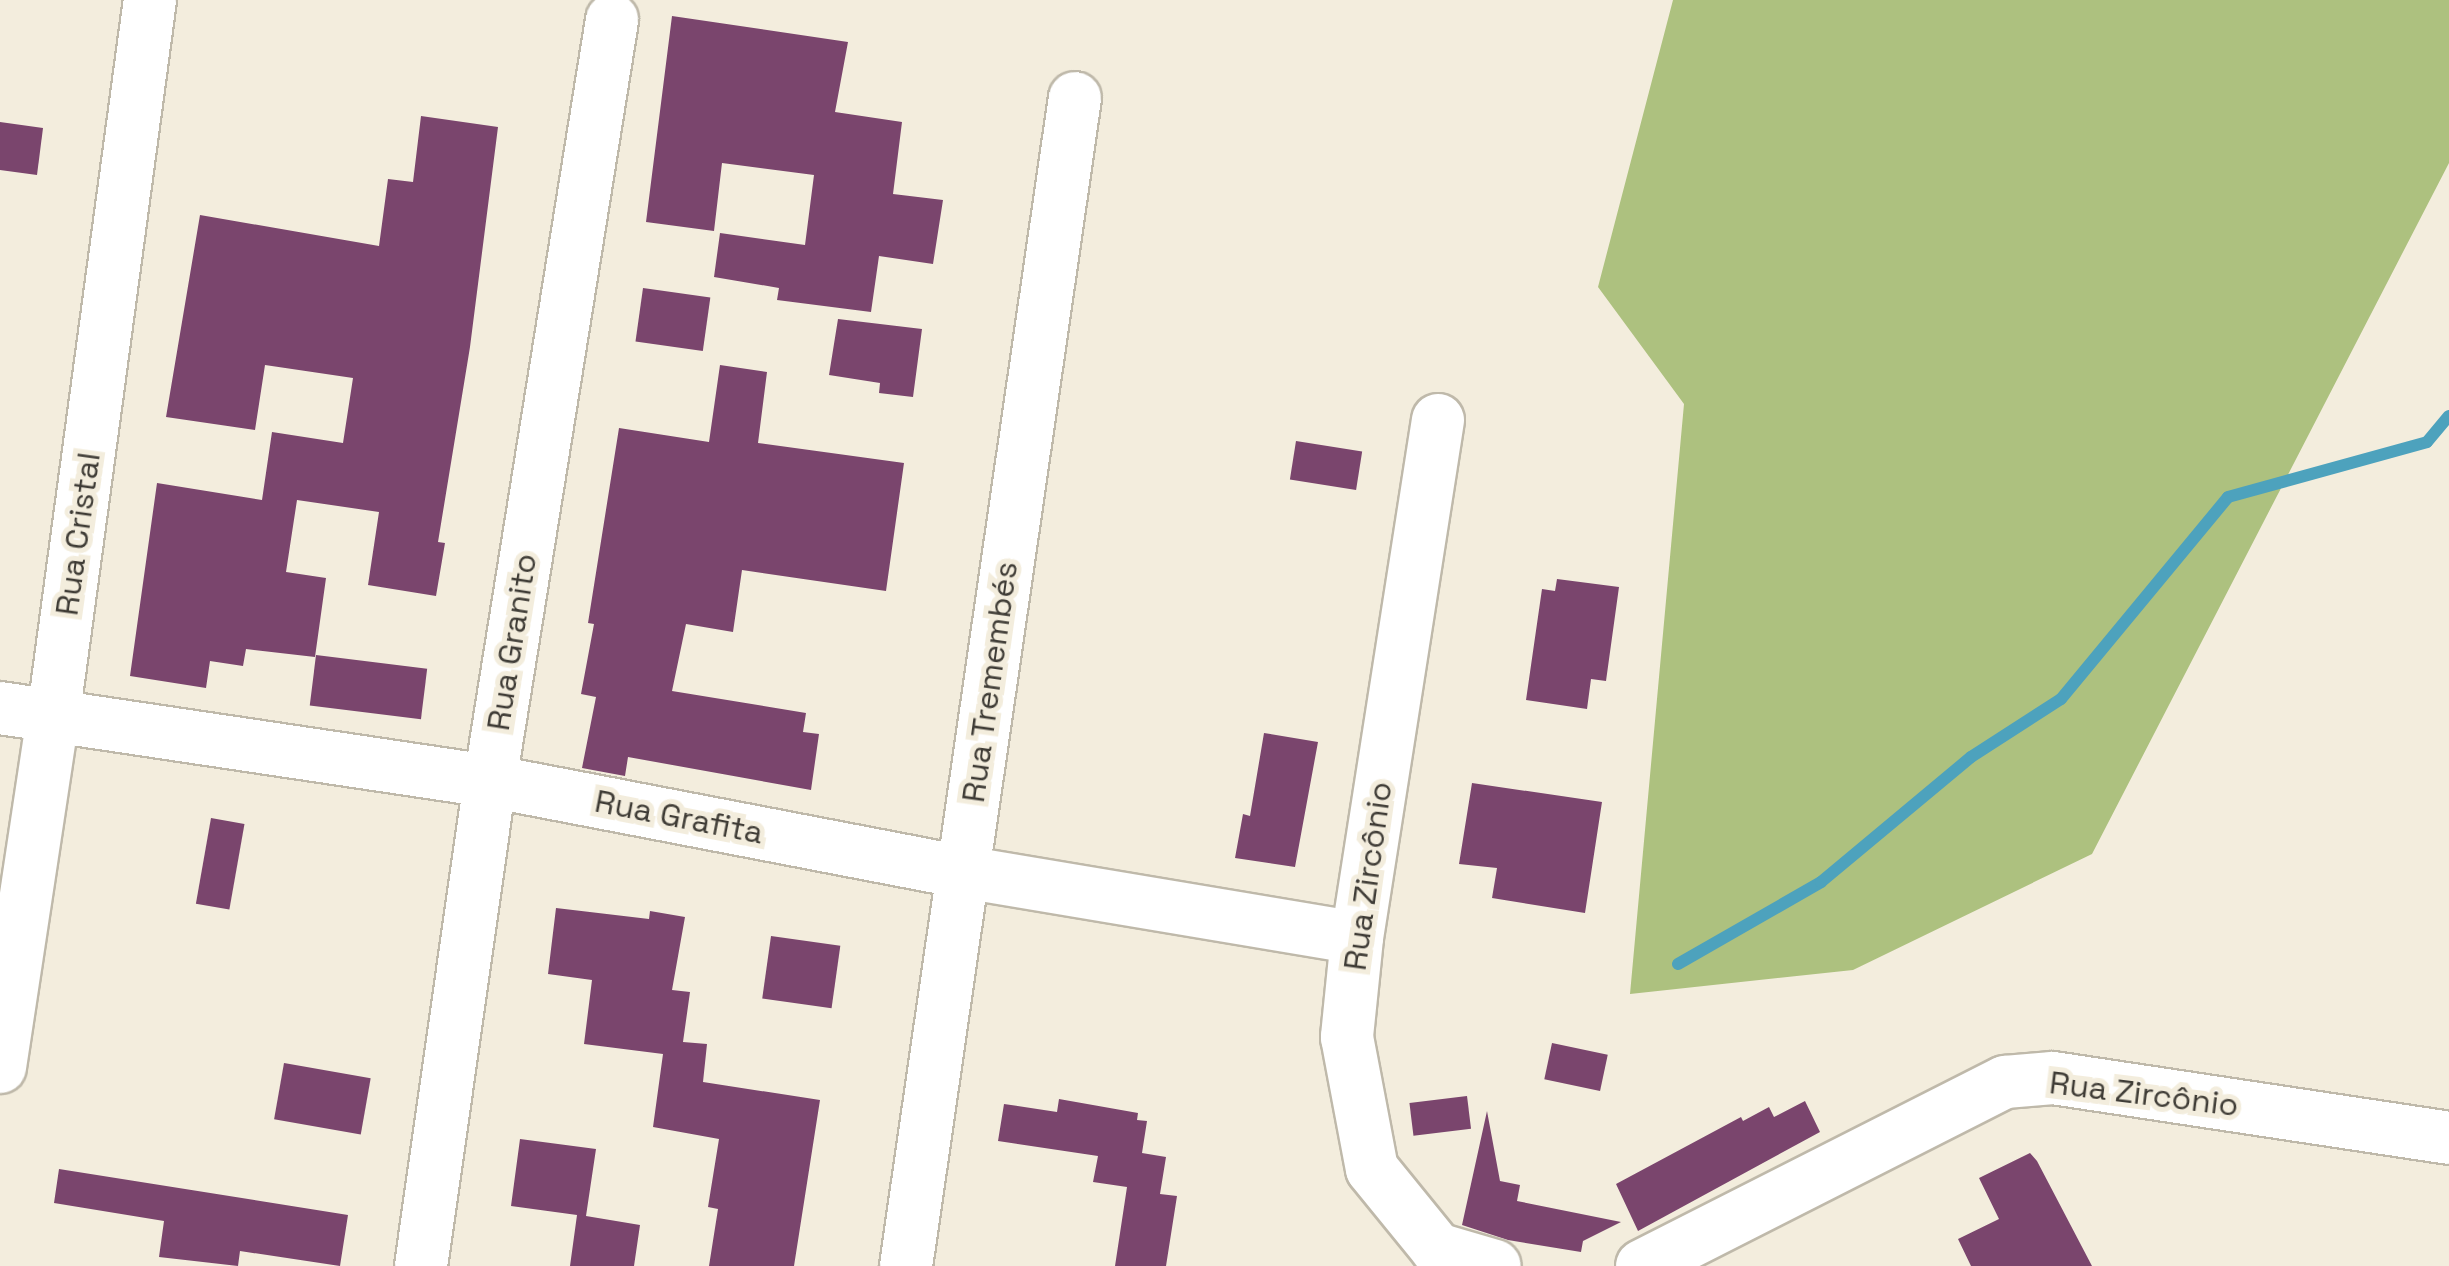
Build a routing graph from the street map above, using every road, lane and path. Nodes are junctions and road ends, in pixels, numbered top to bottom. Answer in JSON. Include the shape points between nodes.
{"nodes":[{"id":1,"x":150,"y":0,"type":"edge"},
{"id":2,"x":612,"y":20,"type":"dead end"},
{"id":3,"x":1075,"y":98,"type":"dead end"},
{"id":4,"x":1438,"y":420,"type":"dead end"},
{"id":5,"x":0,"y":708,"type":"edge"},
{"id":6,"x":53,"y":718,"type":"junction"},
{"id":7,"x":490,"y":780,"type":"junction"},
{"id":8,"x":963,"y":872,"type":"junction"},
{"id":9,"x":1357,"y":938,"type":"junction"},
{"id":10,"x":0,"y":1067,"type":"edge"},
{"id":11,"x":2449,"y":1138,"type":"edge"},
{"id":12,"x":421,"y":1266,"type":"edge"},
{"id":13,"x":906,"y":1266,"type":"edge"},
{"id":14,"x":1495,"y":1266,"type":"edge"},
{"id":15,"x":1642,"y":1266,"type":"edge"}],
"edges":[{"from":1,"to":6,"type":"street","name":"Rua Cristal"},
{"from":2,"to":7,"type":"street","name":"Rua Granito"},
{"from":3,"to":8,"type":"street","name":"Rua Tremembés"},
{"from":4,"to":9,"type":"street","name":"Rua Zircônio"},
{"from":5,"to":6,"type":"street","name":"Rua Grafita"},
{"from":6,"to":7,"type":"street","name":"Rua Grafita"},
{"from":6,"to":10,"type":"street","name":"Rua Cristal"},
{"from":7,"to":8,"type":"street","name":"Rua Grafita"},
{"from":7,"to":12,"type":"street","name":"Rua Granito"},
{"from":8,"to":9,"type":"street","name":"Rua Grafita"},
{"from":8,"to":13,"type":"street","name":"Rua Tremembés"},
{"from":9,"to":14,"type":"street","name":"Rua Zircônio","via":[[1347,1038],[1372,1169],[1437,1249]]},
{"from":11,"to":15,"type":"street","name":"Rua Zircônio","via":[[2053,1078],[2005,1082]]}]}
